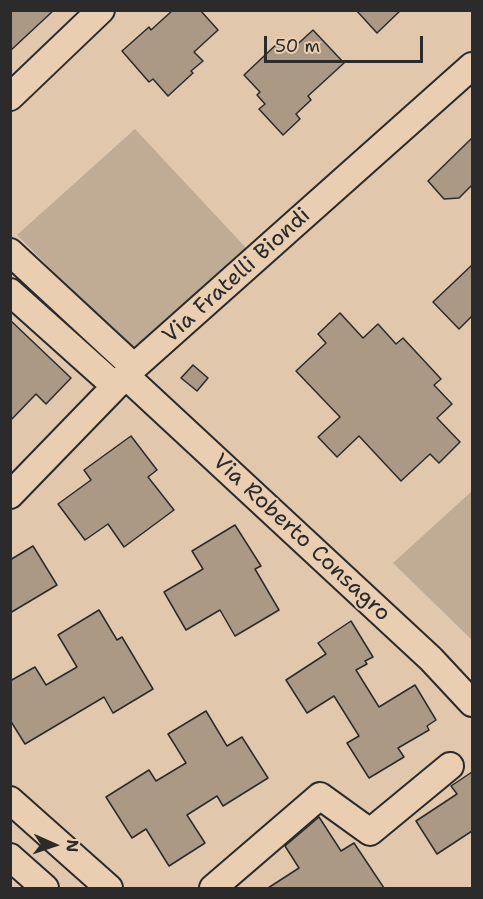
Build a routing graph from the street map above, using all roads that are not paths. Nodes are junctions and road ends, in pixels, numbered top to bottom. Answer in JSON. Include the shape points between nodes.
{"nodes":[{"id":1,"x":101,"y":10,"type":"edge"},
{"id":2,"x":472,"y":66,"type":"edge"},
{"id":3,"x":10,"y":98,"type":"edge"},
{"id":4,"x":10,"y":252,"type":"edge"},
{"id":5,"x":10,"y":292,"type":"edge"},
{"id":6,"x":125,"y":376,"type":"junction"},
{"id":7,"x":10,"y":495,"type":"edge"},
{"id":8,"x":472,"y":703,"type":"edge"},
{"id":9,"x":450,"y":766,"type":"dead end"},
{"id":10,"x":10,"y":800,"type":"edge"},
{"id":11,"x":10,"y":857,"type":"edge"},
{"id":12,"x":45,"y":888,"type":"edge"},
{"id":13,"x":109,"y":888,"type":"edge"},
{"id":14,"x":213,"y":888,"type":"edge"}],
"edges":[{"from":1,"to":3,"type":"street"},
{"from":2,"to":6,"type":"street","name":"Via Fratelli Biondi"},
{"from":4,"to":6,"type":"street","name":"Via Roberto Consagro"},
{"from":5,"to":6,"type":"street","name":"Via Roberto Consagro"},
{"from":6,"to":7,"type":"street","name":"Via Fratelli Biondi"},
{"from":6,"to":8,"type":"street","name":"Via Roberto Consagro","via":[[431,658]]},
{"from":9,"to":14,"type":"street","via":[[370,832],[320,796]]},
{"from":10,"to":13,"type":"street"},
{"from":11,"to":12,"type":"street"}]}
